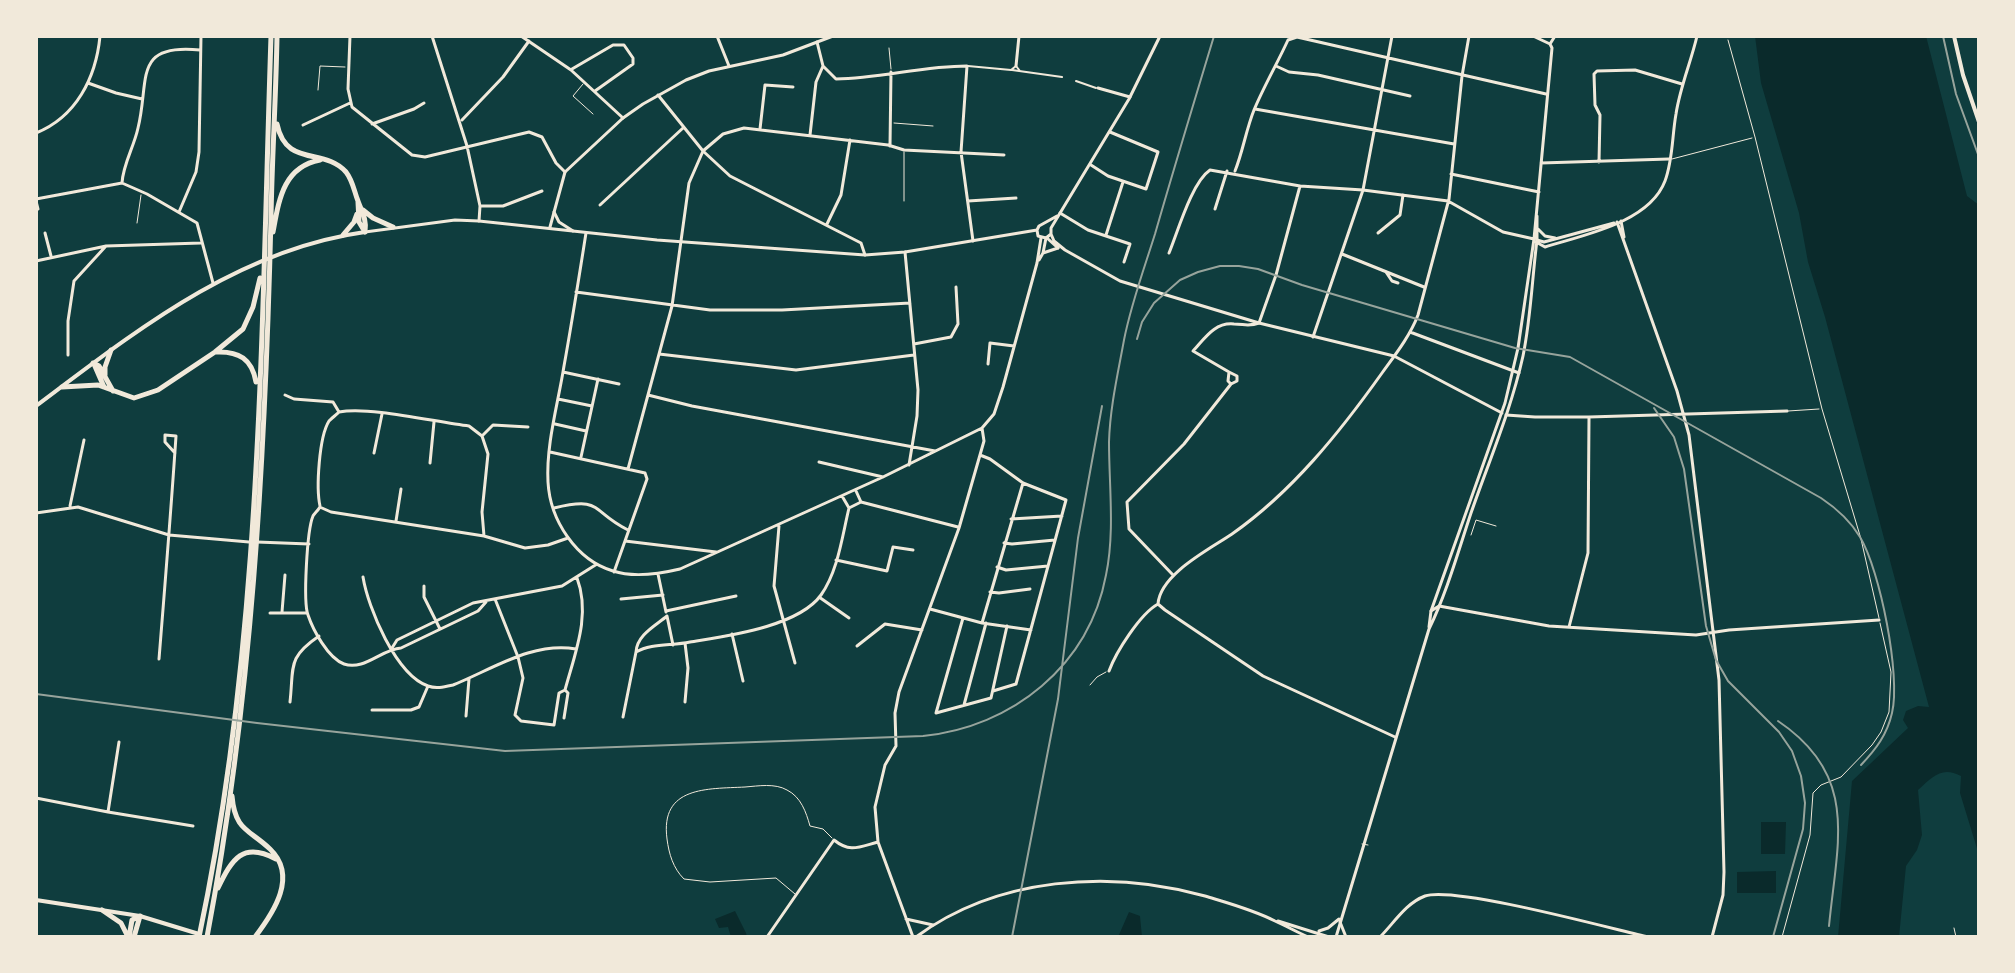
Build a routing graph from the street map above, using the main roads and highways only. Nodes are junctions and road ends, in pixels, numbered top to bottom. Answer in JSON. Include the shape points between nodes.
{"nodes":[{"id":1,"x":271,"y":36,"type":"edge"},
{"id":2,"x":277,"y":36,"type":"edge"},
{"id":3,"x":1954,"y":36,"type":"edge"},
{"id":4,"x":276,"y":116,"type":"junction"},
{"id":5,"x":1979,"y":122,"type":"edge"},
{"id":6,"x":321,"y":160,"type":"junction"},
{"id":7,"x":359,"y":210,"type":"junction"},
{"id":8,"x":393,"y":227,"type":"road end"},
{"id":9,"x":365,"y":232,"type":"joint"},
{"id":10,"x":343,"y":235,"type":"junction"},
{"id":11,"x":271,"y":247,"type":"junction"},
{"id":12,"x":263,"y":265,"type":"junction"},
{"id":13,"x":111,"y":350,"type":"junction"},
{"id":14,"x":215,"y":352,"type":"junction"},
{"id":15,"x":93,"y":363,"type":"junction"},
{"id":16,"x":105,"y":376,"type":"junction"},
{"id":17,"x":62,"y":387,"type":"junction"},
{"id":18,"x":104,"y":387,"type":"junction"},
{"id":19,"x":114,"y":392,"type":"junction"},
{"id":20,"x":258,"y":393,"type":"junction"},
{"id":21,"x":36,"y":406,"type":"edge"},
{"id":22,"x":231,"y":788,"type":"junction"},
{"id":23,"x":277,"y":860,"type":"junction"},
{"id":24,"x":215,"y":896,"type":"junction"},
{"id":25,"x":36,"y":900,"type":"edge"},
{"id":26,"x":102,"y":910,"type":"junction"},
{"id":27,"x":140,"y":916,"type":"junction"},
{"id":28,"x":131,"y":937,"type":"edge"},
{"id":29,"x":203,"y":937,"type":"edge"},
{"id":30,"x":256,"y":937,"type":"edge"}],
"edges":[{"from":1,"to":12,"type":"highway"},
{"from":2,"to":4,"type":"highway"},
{"from":3,"to":5,"type":"main road"},
{"from":4,"to":6,"type":"highway","via":[[286,145]]},
{"from":4,"to":11,"type":"highway"},
{"from":6,"to":7,"type":"highway","via":[[347,173]]},
{"from":6,"to":11,"type":"highway","via":[[296,169],[285,183]]},
{"from":7,"to":8,"type":"highway"},
{"from":7,"to":9,"type":"highway"},
{"from":7,"to":10,"type":"highway"},
{"from":9,"to":10,"type":"main road"},
{"from":10,"to":13,"type":"main road","via":[[245,267]]},
{"from":11,"to":22,"type":"highway","via":[[255,576]]},
{"from":12,"to":14,"type":"highway","via":[[247,321]]},
{"from":12,"to":20,"type":"highway"},
{"from":13,"to":15,"type":"main road"},
{"from":13,"to":16,"type":"highway"},
{"from":14,"to":19,"type":"highway","via":[[149,395],[134,398]]},
{"from":14,"to":20,"type":"highway","via":[[245,358]]},
{"from":15,"to":16,"type":"highway"},
{"from":15,"to":17,"type":"main road"},
{"from":15,"to":18,"type":"highway"},
{"from":16,"to":19,"type":"highway"},
{"from":17,"to":18,"type":"highway"},
{"from":17,"to":21,"type":"main road"},
{"from":18,"to":19,"type":"highway"},
{"from":20,"to":29,"type":"highway","via":[[241,662]]},
{"from":22,"to":23,"type":"highway","via":[[240,826]]},
{"from":22,"to":24,"type":"highway"},
{"from":23,"to":24,"type":"highway","via":[[263,852],[239,856]]},
{"from":23,"to":30,"type":"highway","via":[[283,887]]},
{"from":24,"to":29,"type":"highway"},
{"from":25,"to":26,"type":"main road"},
{"from":26,"to":27,"type":"main road"},
{"from":26,"to":28,"type":"highway"},
{"from":27,"to":28,"type":"highway","via":[[132,920]]},
{"from":27,"to":29,"type":"main road"}]}
